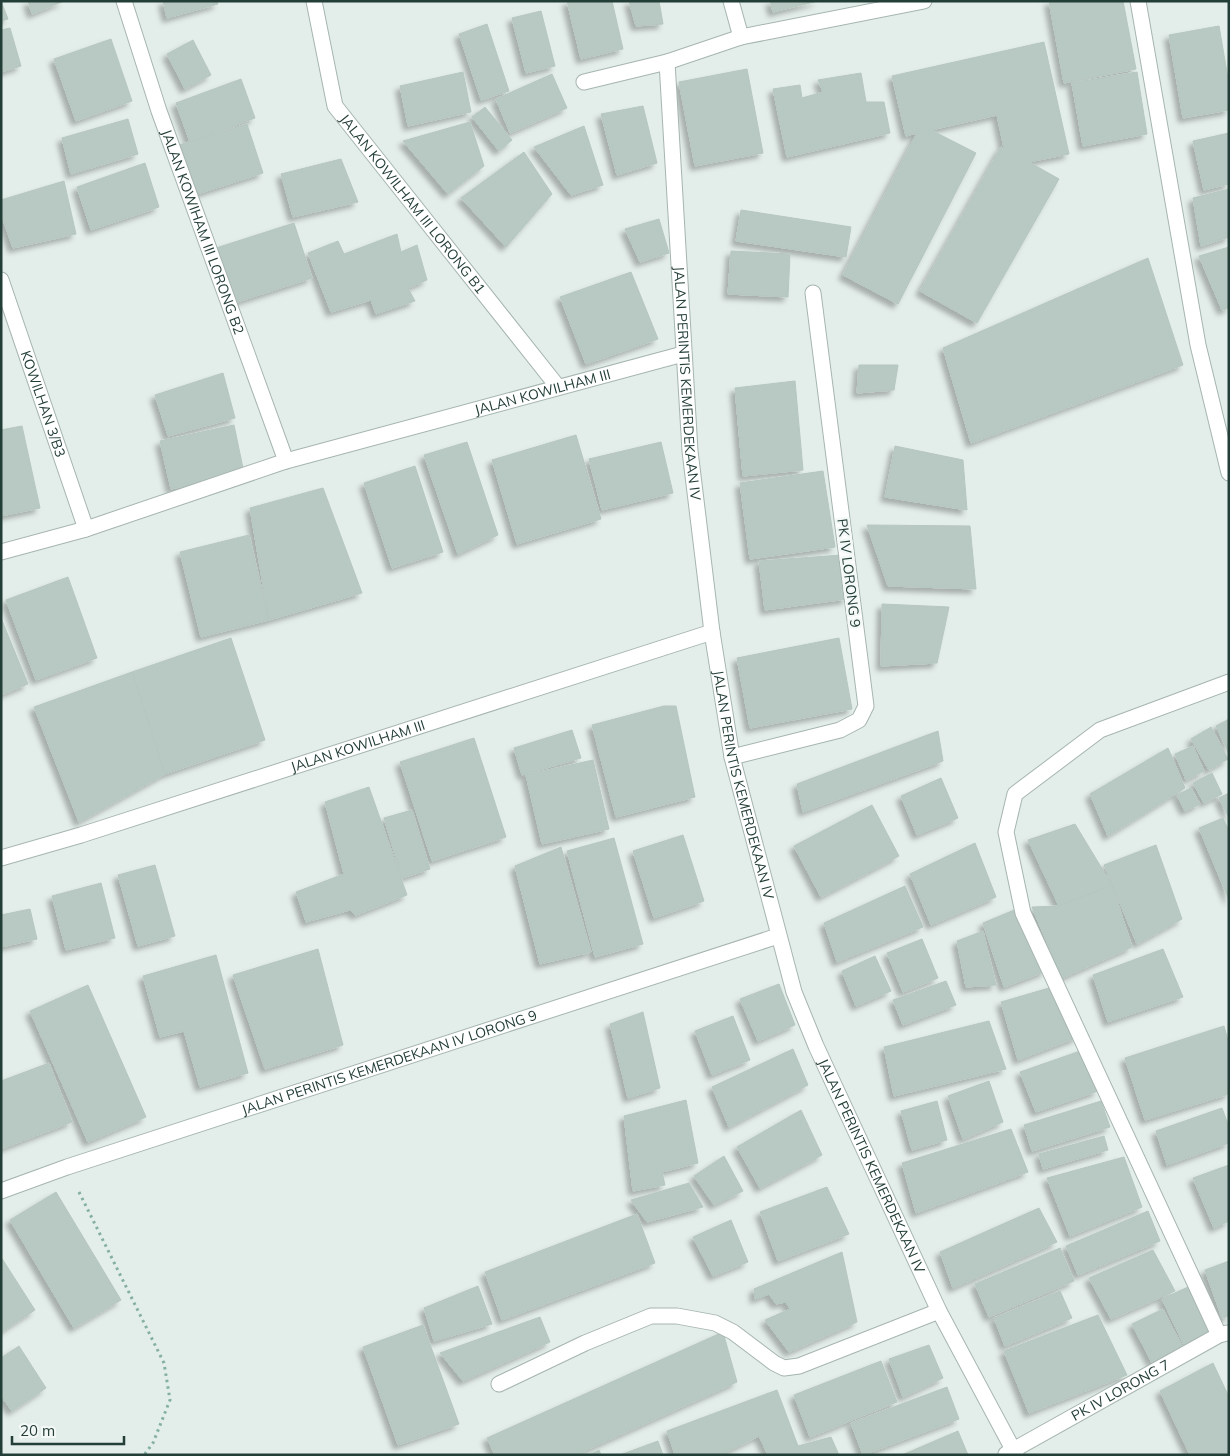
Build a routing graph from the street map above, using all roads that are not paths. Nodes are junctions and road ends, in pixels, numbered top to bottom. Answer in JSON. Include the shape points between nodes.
{"nodes":[{"id":1,"x":124,"y":1,"type":"edge"},
{"id":2,"x":314,"y":1,"type":"edge"},
{"id":3,"x":731,"y":1,"type":"edge"},
{"id":4,"x":924,"y":1,"type":"edge"},
{"id":5,"x":1138,"y":1,"type":"edge"},
{"id":6,"x":741,"y":37,"type":"junction"},
{"id":7,"x":667,"y":62,"type":"junction"},
{"id":8,"x":584,"y":82,"type":"dead end"},
{"id":9,"x":1,"y":280,"type":"edge"},
{"id":10,"x":813,"y":293,"type":"dead end"},
{"id":11,"x":683,"y":354,"type":"junction"},
{"id":12,"x":558,"y":387,"type":"junction"},
{"id":13,"x":286,"y":461,"type":"junction"},
{"id":14,"x":1229,"y":473,"type":"edge"},
{"id":15,"x":86,"y":529,"type":"junction"},
{"id":16,"x":1,"y":552,"type":"edge"},
{"id":17,"x":712,"y":632,"type":"junction"},
{"id":18,"x":1229,"y":682,"type":"edge"},
{"id":19,"x":732,"y":757,"type":"junction"},
{"id":20,"x":1,"y":858,"type":"edge"},
{"id":21,"x":778,"y":936,"type":"junction"},
{"id":22,"x":1,"y":1191,"type":"edge"},
{"id":23,"x":938,"y":1311,"type":"junction"},
{"id":24,"x":1224,"y":1334,"type":"edge"},
{"id":25,"x":499,"y":1384,"type":"dead end"},
{"id":26,"x":1012,"y":1453,"type":"edge"}],
"edges":[{"from":1,"to":13,"type":"street","name":"JALAN KOWIHAM III LORONG B2","via":[[159,111]]},
{"from":2,"to":12,"type":"street","name":"JALAN KOWILHAM III LORONG B1","via":[[335,106]]},
{"from":3,"to":6,"type":"street"},
{"from":4,"to":6,"type":"street"},
{"from":5,"to":14,"type":"street","via":[[1198,345]]},
{"from":6,"to":7,"type":"street"},
{"from":7,"to":8,"type":"street"},
{"from":7,"to":11,"type":"street","name":"JALAN PERINTIS KEMERDEKAAN IV"},
{"from":9,"to":15,"type":"street","name":"KOWILHAN 3/B3"},
{"from":10,"to":19,"type":"street","name":"PK IV LORONG 9","via":[[866,706],[859,720],[840,730]]},
{"from":11,"to":12,"type":"street","name":"JALAN KOWILHAM III"},
{"from":11,"to":17,"type":"street","name":"JALAN PERINTIS KEMERDEKAAN IV","via":[[690,451]]},
{"from":12,"to":13,"type":"street","name":"JALAN KOWILHAM III"},
{"from":13,"to":15,"type":"street","name":"JALAN KOWILHAM III"},
{"from":15,"to":16,"type":"street","name":"JALAN KOWILHAM III"},
{"from":17,"to":19,"type":"street","name":"JALAN PERINTIS KEMERDEKAAN IV"},
{"from":17,"to":20,"type":"street","name":"JALAN KOWILHAM III"},
{"from":18,"to":24,"type":"street","via":[[1100,730],[1015,794],[1006,832],[1023,913]]},
{"from":19,"to":21,"type":"street","name":"JALAN PERINTIS KEMERDEKAAN IV"},
{"from":21,"to":22,"type":"street","name":"JALAN PERINTIS KEMERDEKAAN IV LORONG 9"},
{"from":21,"to":23,"type":"street","name":"JALAN PERINTIS KEMERDEKAAN IV","via":[[794,992],[816,1046]]},
{"from":23,"to":25,"type":"street","via":[[798,1366],[784,1368],[715,1323],[677,1316],[651,1316],[584,1343]]},
{"from":23,"to":26,"type":"street","name":"JALAN PERINTIS KEMERDEKAAN IV"},
{"from":24,"to":26,"type":"street","name":"PK IV LORONG 7"}]}
